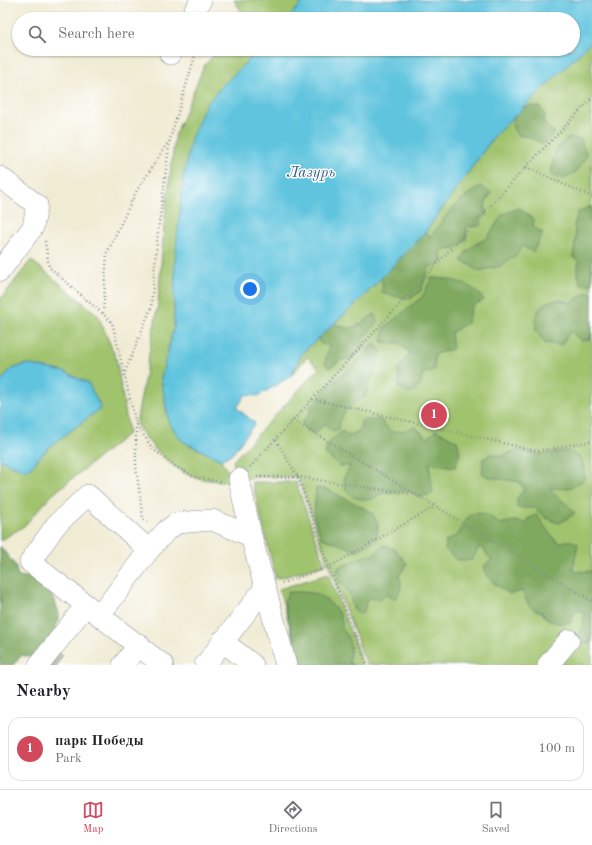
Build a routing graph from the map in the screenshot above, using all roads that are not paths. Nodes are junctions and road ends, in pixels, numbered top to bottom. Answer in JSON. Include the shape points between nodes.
{"nodes":[{"id":1,"x":201,"y":0,"type":"edge"},
{"id":2,"x":194,"y":12,"type":"edge"},
{"id":3,"x":0,"y":177,"type":"edge"},
{"id":4,"x":0,"y":271,"type":"edge"},
{"id":5,"x":239,"y":482,"type":"road end"},
{"id":6,"x":251,"y":536,"type":"junction"},
{"id":7,"x":149,"y":550,"type":"junction"},
{"id":8,"x":265,"y":588,"type":"junction"},
{"id":9,"x":93,"y":610,"type":"junction"},
{"id":10,"x":569,"y":640,"type":"dead end"},
{"id":11,"x":222,"y":641,"type":"junction"},
{"id":12,"x":139,"y":644,"type":"junction"},
{"id":13,"x":46,"y":661,"type":"edge"},
{"id":14,"x":123,"y":665,"type":"edge"},
{"id":15,"x":163,"y":665,"type":"edge"},
{"id":16,"x":205,"y":665,"type":"edge"},
{"id":17,"x":253,"y":665,"type":"edge"},
{"id":18,"x":286,"y":665,"type":"edge"},
{"id":19,"x":548,"y":665,"type":"edge"}],
"edges":[{"from":1,"to":2,"type":"street"},
{"from":3,"to":4,"type":"street","via":[[37,205],[33,227]]},
{"from":5,"to":6,"type":"street"},
{"from":6,"to":7,"type":"street","via":[[212,520],[177,523]]},
{"from":6,"to":8,"type":"street"},
{"from":7,"to":9,"type":"street"},
{"from":7,"to":9,"type":"street","via":[[88,495],[56,525],[30,562]]},
{"from":8,"to":11,"type":"street"},
{"from":8,"to":18,"type":"street"},
{"from":9,"to":12,"type":"street"},
{"from":9,"to":13,"type":"street"},
{"from":10,"to":19,"type":"street"},
{"from":11,"to":16,"type":"street"},
{"from":11,"to":17,"type":"street"},
{"from":12,"to":14,"type":"street"},
{"from":12,"to":15,"type":"street"}]}
